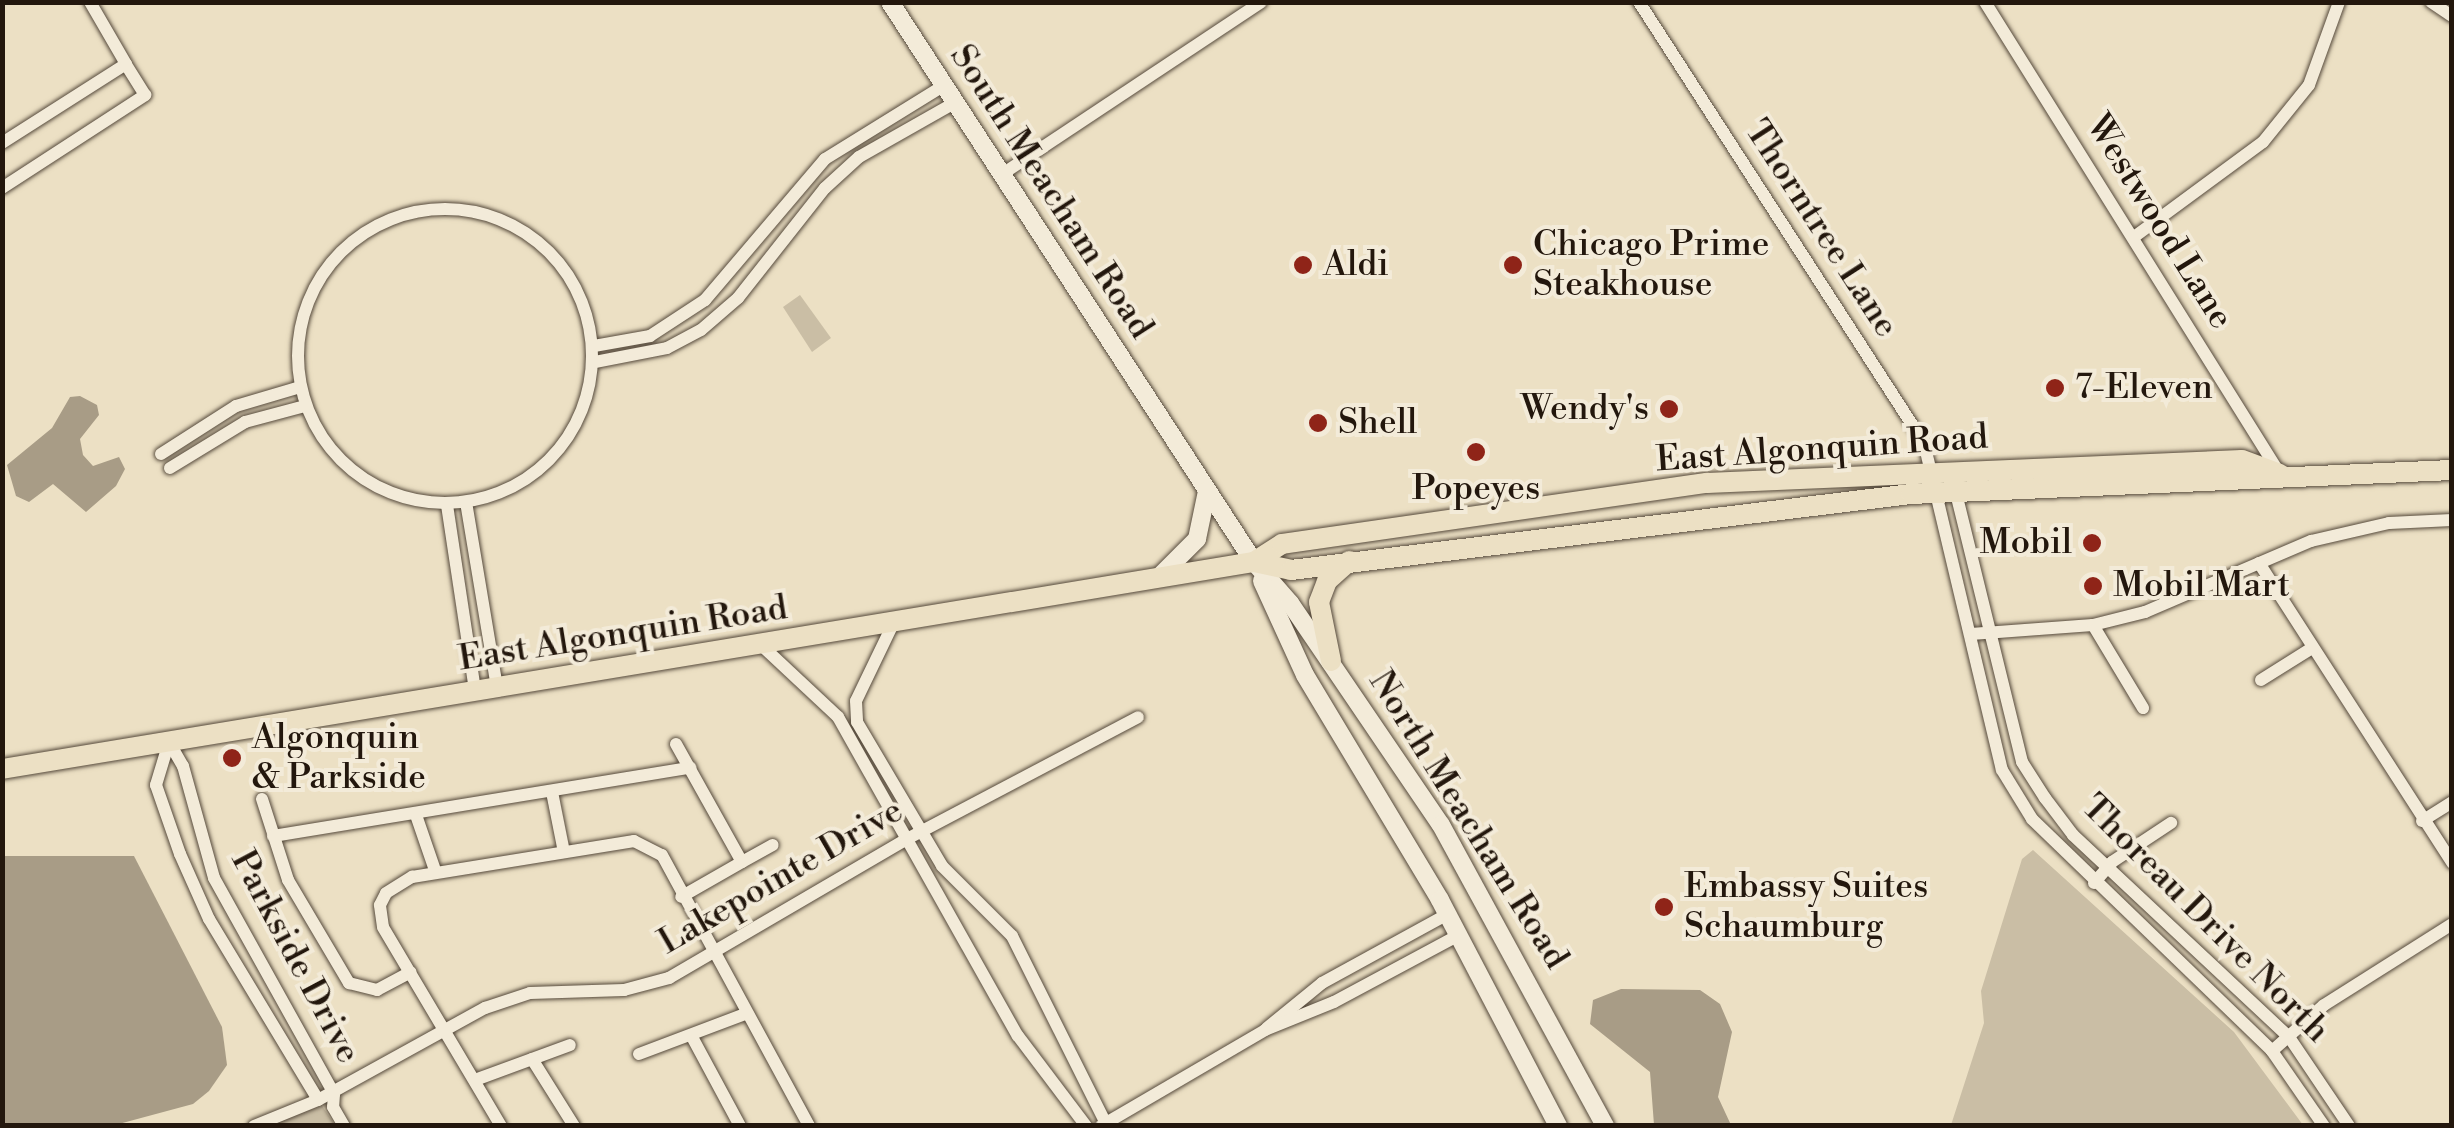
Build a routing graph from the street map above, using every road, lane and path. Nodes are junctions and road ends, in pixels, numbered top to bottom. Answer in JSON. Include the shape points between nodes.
{"nodes":[{"id":1,"x":90,"y":2,"type":"edge"},
{"id":2,"x":890,"y":2,"type":"edge"},
{"id":3,"x":1261,"y":2,"type":"edge"},
{"id":4,"x":1639,"y":2,"type":"edge"},
{"id":5,"x":1985,"y":2,"type":"edge"},
{"id":6,"x":2339,"y":2,"type":"edge"},
{"id":7,"x":2430,"y":2,"type":"edge"},
{"id":8,"x":2452,"y":16,"type":"edge"},
{"id":9,"x":126,"y":64,"type":"junction"},
{"id":10,"x":943,"y":86,"type":"junction"},
{"id":11,"x":954,"y":103,"type":"junction"},
{"id":12,"x":2,"y":143,"type":"edge"},
{"id":13,"x":1001,"y":175,"type":"junction"},
{"id":14,"x":2,"y":188,"type":"edge"},
{"id":15,"x":2134,"y":237,"type":"junction"},
{"id":16,"x":594,"y":346,"type":"junction"},
{"id":17,"x":595,"y":362,"type":"junction"},
{"id":18,"x":300,"y":387,"type":"junction"},
{"id":19,"x":305,"y":406,"type":"junction"},
{"id":20,"x":1159,"y":418,"type":"joint"},
{"id":21,"x":161,"y":454,"type":"dead end"},
{"id":22,"x":170,"y":468,"type":"dead end"},
{"id":23,"x":1935,"y":470,"type":"junction"},
{"id":24,"x":2452,"y":470,"type":"edge"},
{"id":25,"x":2280,"y":474,"type":"junction"},
{"id":26,"x":1207,"y":490,"type":"junction"},
{"id":27,"x":1958,"y":492,"type":"junction"},
{"id":28,"x":1932,"y":493,"type":"junction"},
{"id":29,"x":466,"y":502,"type":"junction"},
{"id":30,"x":447,"y":505,"type":"junction"},
{"id":31,"x":2452,"y":520,"type":"edge"},
{"id":32,"x":1350,"y":561,"type":"junction"},
{"id":33,"x":1254,"y":562,"type":"junction"},
{"id":34,"x":2259,"y":563,"type":"junction"},
{"id":35,"x":1157,"y":578,"type":"junction"},
{"id":36,"x":893,"y":624,"type":"junction"},
{"id":37,"x":2093,"y":626,"type":"junction"},
{"id":38,"x":1992,"y":629,"type":"junction"},
{"id":39,"x":1970,"y":634,"type":"junction"},
{"id":40,"x":760,"y":644,"type":"junction"},
{"id":41,"x":2312,"y":648,"type":"junction"},
{"id":42,"x":1331,"y":662,"type":"junction"},
{"id":43,"x":2261,"y":680,"type":"dead end"},
{"id":44,"x":498,"y":687,"type":"junction"},
{"id":45,"x":476,"y":691,"type":"junction"},
{"id":46,"x":2143,"y":708,"type":"dead end"},
{"id":47,"x":1138,"y":718,"type":"dead end"},
{"id":48,"x":169,"y":742,"type":"junction"},
{"id":49,"x":676,"y":744,"type":"dead end"},
{"id":50,"x":690,"y":768,"type":"junction"},
{"id":51,"x":2,"y":769,"type":"edge"},
{"id":52,"x":552,"y":792,"type":"junction"},
{"id":53,"x":262,"y":798,"type":"dead end"},
{"id":54,"x":2452,"y":802,"type":"edge"},
{"id":55,"x":416,"y":815,"type":"junction"},
{"id":56,"x":2422,"y":820,"type":"junction"},
{"id":57,"x":2172,"y":824,"type":"dead end"},
{"id":58,"x":922,"y":832,"type":"junction"},
{"id":59,"x":273,"y":836,"type":"junction"},
{"id":60,"x":907,"y":840,"type":"junction"},
{"id":61,"x":773,"y":845,"type":"dead end"},
{"id":62,"x":564,"y":852,"type":"junction"},
{"id":63,"x":742,"y":862,"type":"junction"},
{"id":64,"x":2452,"y":863,"type":"edge"},
{"id":65,"x":2108,"y":866,"type":"junction"},
{"id":66,"x":436,"y":873,"type":"junction"},
{"id":67,"x":2094,"y":883,"type":"junction"},
{"id":68,"x":681,"y":897,"type":"junction"},
{"id":69,"x":1448,"y":914,"type":"junction"},
{"id":70,"x":2452,"y":924,"type":"edge"},
{"id":71,"x":1460,"y":935,"type":"junction"},
{"id":72,"x":711,"y":954,"type":"junction"},
{"id":73,"x":411,"y":972,"type":"junction"},
{"id":74,"x":745,"y":1014,"type":"junction"},
{"id":75,"x":444,"y":1026,"type":"junction"},
{"id":76,"x":1265,"y":1030,"type":"junction"},
{"id":77,"x":691,"y":1035,"type":"junction"},
{"id":78,"x":2289,"y":1037,"type":"junction"},
{"id":79,"x":570,"y":1045,"type":"dead end"},
{"id":80,"x":2272,"y":1051,"type":"junction"},
{"id":81,"x":639,"y":1054,"type":"dead end"},
{"id":82,"x":532,"y":1059,"type":"junction"},
{"id":83,"x":475,"y":1080,"type":"junction"},
{"id":84,"x":333,"y":1092,"type":"junction"},
{"id":85,"x":318,"y":1100,"type":"junction"},
{"id":86,"x":333,"y":1108,"type":"junction"},
{"id":87,"x":1104,"y":1124,"type":"edge"},
{"id":88,"x":254,"y":1126,"type":"edge"},
{"id":89,"x":344,"y":1126,"type":"edge"},
{"id":90,"x":501,"y":1126,"type":"edge"},
{"id":91,"x":574,"y":1126,"type":"edge"},
{"id":92,"x":740,"y":1126,"type":"edge"},
{"id":93,"x":809,"y":1126,"type":"edge"},
{"id":94,"x":1086,"y":1126,"type":"edge"},
{"id":95,"x":1558,"y":1126,"type":"edge"},
{"id":96,"x":1605,"y":1126,"type":"edge"},
{"id":97,"x":2324,"y":1126,"type":"edge"},
{"id":98,"x":2349,"y":1126,"type":"edge"}],
"edges":[{"from":1,"to":9,"type":"street"},
{"from":2,"to":10,"type":"main road","name":"South Meacham Road"},
{"from":3,"to":13,"type":"street"},
{"from":4,"to":23,"type":"street","name":"Thorntree Lane"},
{"from":5,"to":15,"type":"street","name":"Westwood Lane"},
{"from":6,"to":15,"type":"street","via":[[2309,86],[2263,142]]},
{"from":7,"to":8,"type":"street"},
{"from":9,"to":12,"type":"street"},
{"from":9,"to":14,"type":"street","via":[[145,95]]},
{"from":10,"to":11,"type":"main road","name":"South Meacham Road"},
{"from":10,"to":16,"type":"street","via":[[825,159],[705,300],[650,336]]},
{"from":11,"to":13,"type":"main road","name":"South Meacham Road"},
{"from":11,"to":17,"type":"street","via":[[836,177],[738,298],[701,330],[666,348]]},
{"from":13,"to":20,"type":"main road","name":"South Meacham Road"},
{"from":15,"to":25,"type":"street","name":"Westwood Lane"},
{"from":16,"to":17,"type":"street"},
{"from":16,"to":18,"type":"street","via":[[553,256],[524,230],[466,210],[415,211],[364,232],[313,287],[297,344]]},
{"from":17,"to":29,"type":"street","via":[[582,412],[556,451],[517,484]]},
{"from":18,"to":19,"type":"street"},
{"from":18,"to":21,"type":"street","via":[[236,406]]},
{"from":19,"to":22,"type":"street","via":[[245,422]]},
{"from":19,"to":30,"type":"street","via":[[331,451],[370,484]]},
{"from":20,"to":26,"type":"main road","name":"North Meacham Road"},
{"from":23,"to":25,"type":"main road","name":"East Algonquin Road","via":[[2242,460]]},
{"from":23,"to":27,"type":"street"},
{"from":23,"to":28,"type":"street"},
{"from":23,"to":33,"type":"main road","name":"East Algonquin Road","via":[[1708,483],[1282,544]]},
{"from":24,"to":25,"type":"main road","name":"East Algonquin Road"},
{"from":25,"to":27,"type":"main road","name":"East Algonquin Road","via":[[2244,484]]},
{"from":26,"to":33,"type":"main road","name":"North Meacham Road"},
{"from":26,"to":35,"type":"main road","via":[[1193,546]]},
{"from":27,"to":28,"type":"main road","name":"East Algonquin Road"},
{"from":27,"to":38,"type":"street","name":"Thoreau Drive North"},
{"from":28,"to":32,"type":"main road","name":"East Algonquin Road"},
{"from":28,"to":39,"type":"street","name":"Thoreau Drive North"},
{"from":29,"to":30,"type":"street"},
{"from":29,"to":44,"type":"street"},
{"from":30,"to":45,"type":"street"},
{"from":31,"to":34,"type":"street","via":[[2341,533]]},
{"from":32,"to":33,"type":"main road","name":"East Algonquin Road","via":[[1290,570]]},
{"from":32,"to":42,"type":"main road","via":[[1320,596]]},
{"from":33,"to":35,"type":"main road","name":"East Algonquin Road"},
{"from":33,"to":42,"type":"main road","name":"North Meacham Road"},
{"from":33,"to":69,"type":"main road","name":"North Meacham Road","via":[[1305,675]]},
{"from":34,"to":37,"type":"street","via":[[2144,612]]},
{"from":34,"to":41,"type":"street"},
{"from":35,"to":36,"type":"main road","name":"East Algonquin Road"},
{"from":36,"to":40,"type":"main road","name":"East Algonquin Road"},
{"from":36,"to":58,"type":"street","via":[[856,701],[858,722]]},
{"from":37,"to":38,"type":"street"},
{"from":37,"to":46,"type":"street"},
{"from":38,"to":39,"type":"street"},
{"from":38,"to":65,"type":"street","name":"Thoreau Drive North","via":[[2022,762],[2073,834]]},
{"from":39,"to":67,"type":"street","name":"Thoreau Drive North","via":[[2002,770],[2032,819]]},
{"from":40,"to":44,"type":"main road","name":"East Algonquin Road"},
{"from":40,"to":60,"type":"street","via":[[838,717]]},
{"from":41,"to":43,"type":"street"},
{"from":41,"to":56,"type":"street"},
{"from":42,"to":96,"type":"main road","name":"North Meacham Road","via":[[1441,825]]},
{"from":44,"to":45,"type":"main road","name":"East Algonquin Road"},
{"from":45,"to":48,"type":"main road","name":"East Algonquin Road"},
{"from":47,"to":58,"type":"street","name":"Lakepointe Drive"},
{"from":48,"to":51,"type":"main road","name":"East Algonquin Road"},
{"from":48,"to":84,"type":"street","name":"Parkside Drive","via":[[183,766],[203,846],[228,907]]},
{"from":48,"to":85,"type":"street","name":"Parkside Drive","via":[[156,784],[180,854],[209,919]]},
{"from":49,"to":50,"type":"street"},
{"from":50,"to":52,"type":"street"},
{"from":50,"to":63,"type":"street"},
{"from":52,"to":55,"type":"street"},
{"from":52,"to":62,"type":"street"},
{"from":53,"to":59,"type":"street"},
{"from":54,"to":56,"type":"street"},
{"from":55,"to":59,"type":"street"},
{"from":55,"to":66,"type":"street"},
{"from":56,"to":64,"type":"street"},
{"from":57,"to":65,"type":"street"},
{"from":58,"to":60,"type":"street","name":"Lakepointe Drive"},
{"from":58,"to":87,"type":"street","via":[[942,866],[1012,936]]},
{"from":59,"to":73,"type":"street","via":[[288,880],[349,983],[376,990]]},
{"from":60,"to":72,"type":"street","name":"Lakepointe Drive"},
{"from":60,"to":94,"type":"street","via":[[1018,1036]]},
{"from":61,"to":63,"type":"street"},
{"from":62,"to":66,"type":"street"},
{"from":62,"to":68,"type":"street","via":[[634,841],[655,846]]},
{"from":63,"to":68,"type":"street"},
{"from":65,"to":67,"type":"street"},
{"from":65,"to":78,"type":"street","name":"Thoreau Drive North"},
{"from":66,"to":73,"type":"street","via":[[399,882],[380,905],[384,927]]},
{"from":67,"to":80,"type":"street","name":"Thoreau Drive North"},
{"from":68,"to":72,"type":"street"},
{"from":69,"to":71,"type":"main road","name":"North Meacham Road"},
{"from":69,"to":76,"type":"street","via":[[1322,983]]},
{"from":70,"to":78,"type":"street","via":[[2324,1005]]},
{"from":71,"to":76,"type":"street","via":[[1334,1002]]},
{"from":71,"to":95,"type":"main road","name":"North Meacham Road"},
{"from":72,"to":74,"type":"street"},
{"from":72,"to":75,"type":"street","name":"Lakepointe Drive","via":[[645,984],[530,994]]},
{"from":73,"to":75,"type":"street"},
{"from":74,"to":77,"type":"street"},
{"from":74,"to":93,"type":"street"},
{"from":75,"to":83,"type":"street"},
{"from":75,"to":84,"type":"street","name":"Lakepointe Drive"},
{"from":76,"to":87,"type":"street"},
{"from":77,"to":81,"type":"street"},
{"from":77,"to":92,"type":"street"},
{"from":78,"to":80,"type":"street"},
{"from":78,"to":98,"type":"street","name":"Thoreau Drive North"},
{"from":79,"to":82,"type":"street"},
{"from":80,"to":97,"type":"street","name":"Thoreau Drive North"},
{"from":82,"to":83,"type":"street"},
{"from":82,"to":91,"type":"street"},
{"from":83,"to":90,"type":"street"},
{"from":84,"to":85,"type":"street","name":"Lakepointe Drive"},
{"from":84,"to":86,"type":"street","name":"Parkside Drive"},
{"from":85,"to":86,"type":"street"},
{"from":85,"to":88,"type":"street"},
{"from":86,"to":89,"type":"street","name":"Parkside Drive"}]}
